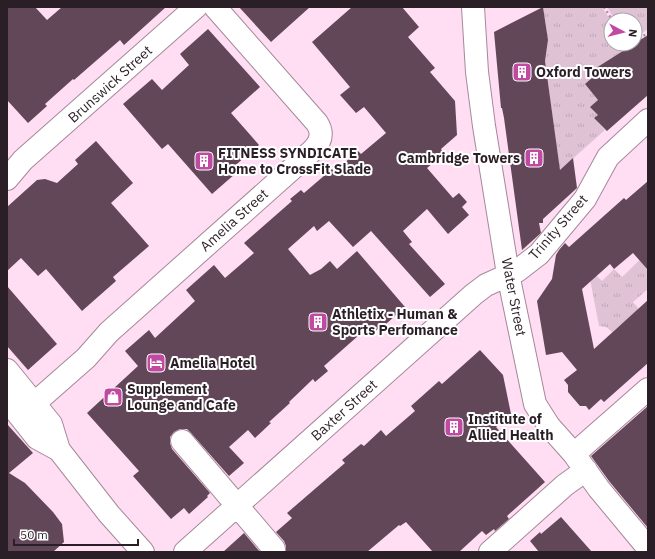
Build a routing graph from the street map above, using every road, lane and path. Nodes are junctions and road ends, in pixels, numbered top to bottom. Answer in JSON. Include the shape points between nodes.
{"nodes":[{"id":1,"x":196,"y":7,"type":"edge"},
{"id":2,"x":215,"y":7,"type":"edge"},
{"id":3,"x":473,"y":7,"type":"edge"},
{"id":4,"x":648,"y":120,"type":"edge"},
{"id":5,"x":15,"y":163,"type":"edge"},
{"id":6,"x":7,"y":179,"type":"edge"},
{"id":7,"x":508,"y":274,"type":"junction"},
{"id":8,"x":7,"y":370,"type":"edge"},
{"id":9,"x":648,"y":389,"type":"edge"},
{"id":10,"x":20,"y":407,"type":"edge"},
{"id":11,"x":182,"y":441,"type":"dead end"},
{"id":12,"x":580,"y":462,"type":"junction"},
{"id":13,"x":237,"y":505,"type":"junction"},
{"id":14,"x":274,"y":548,"type":"dead end"},
{"id":15,"x":648,"y":548,"type":"edge"},
{"id":16,"x":143,"y":552,"type":"edge"},
{"id":17,"x":185,"y":552,"type":"edge"},
{"id":18,"x":490,"y":552,"type":"edge"}],
"edges":[{"from":1,"to":5,"type":"main road","name":"Brunswick Street"},
{"from":2,"to":10,"type":"main road","name":"Amelia Street","via":[[317,123],[321,133],[319,142],[109,332],[86,358]]},
{"from":3,"to":7,"type":"main road","name":"Water Street","via":[[484,126]]},
{"from":4,"to":7,"type":"main road","name":"Trinity Street","via":[[608,157],[585,199],[539,254],[517,271]]},
{"from":5,"to":6,"type":"main road","name":"Brunswick Street"},
{"from":7,"to":12,"type":"main road","name":"Water Street","via":[[536,404],[549,426]]},
{"from":7,"to":13,"type":"main road","name":"Baxter Street","via":[[474,294]]},
{"from":8,"to":10,"type":"main road"},
{"from":9,"to":12,"type":"main road"},
{"from":10,"to":16,"type":"main road","via":[[51,424],[59,450]]},
{"from":11,"to":13,"type":"main road"},
{"from":12,"to":15,"type":"main road","name":"Water Street"},
{"from":12,"to":18,"type":"main road","via":[[565,486]]},
{"from":13,"to":14,"type":"main road"},
{"from":13,"to":17,"type":"main road","name":"Baxter Street"}]}
